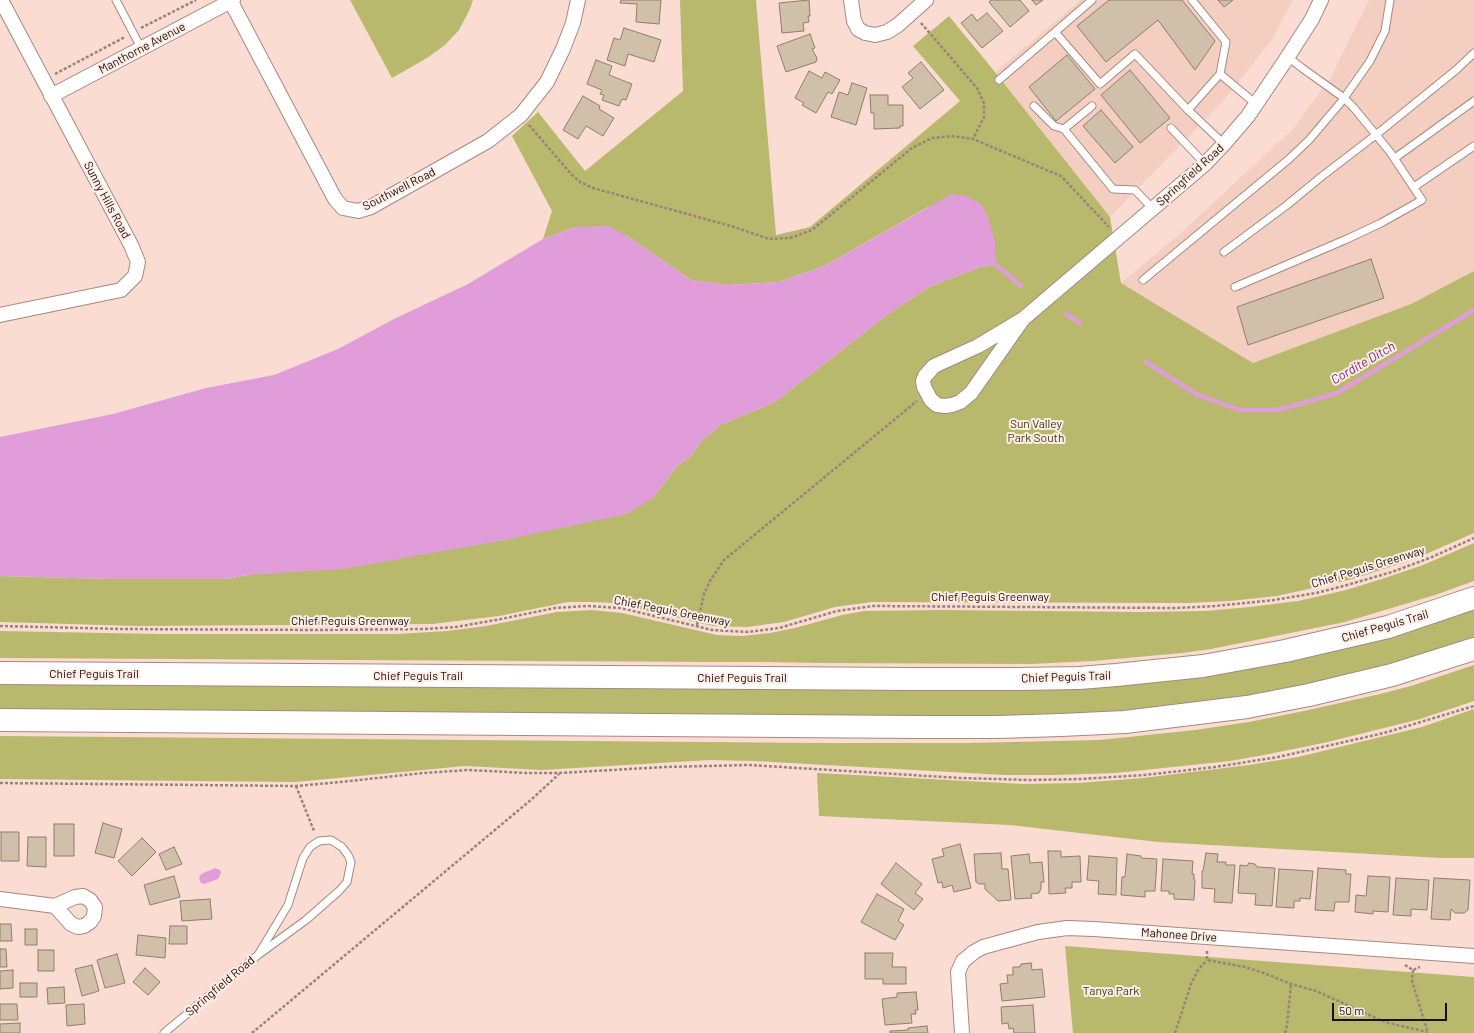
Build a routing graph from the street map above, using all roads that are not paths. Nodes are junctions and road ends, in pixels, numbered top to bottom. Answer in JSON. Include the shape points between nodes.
{"nodes":[{"id":1,"x":1,"y":0,"type":"edge"},
{"id":2,"x":116,"y":0,"type":"edge"},
{"id":3,"x":231,"y":0,"type":"edge"},
{"id":4,"x":578,"y":0,"type":"edge"},
{"id":5,"x":851,"y":0,"type":"edge"},
{"id":6,"x":926,"y":0,"type":"edge"},
{"id":7,"x":1092,"y":0,"type":"edge"},
{"id":8,"x":1192,"y":0,"type":"edge"},
{"id":9,"x":1321,"y":0,"type":"edge"},
{"id":10,"x":1390,"y":0,"type":"edge"},
{"id":11,"x":1055,"y":32,"type":"junction"},
{"id":12,"x":141,"y":48,"type":"junction"},
{"id":13,"x":1474,"y":53,"type":"edge"},
{"id":14,"x":1288,"y":57,"type":"junction"},
{"id":15,"x":1220,"y":74,"type":"junction"},
{"id":16,"x":999,"y":80,"type":"dead end"},
{"id":17,"x":51,"y":96,"type":"junction"},
{"id":18,"x":1344,"y":98,"type":"junction"},
{"id":19,"x":1474,"y":101,"type":"edge"},
{"id":20,"x":1256,"y":104,"type":"junction"},
{"id":21,"x":1034,"y":106,"type":"dead end"},
{"id":22,"x":1092,"y":106,"type":"dead end"},
{"id":23,"x":1188,"y":110,"type":"junction"},
{"id":24,"x":1171,"y":128,"type":"dead end"},
{"id":25,"x":1064,"y":129,"type":"junction"},
{"id":26,"x":1376,"y":134,"type":"junction"},
{"id":27,"x":1224,"y":144,"type":"junction"},
{"id":28,"x":1474,"y":146,"type":"edge"},
{"id":29,"x":1395,"y":158,"type":"junction"},
{"id":30,"x":1205,"y":164,"type":"junction"},
{"id":31,"x":1414,"y":187,"type":"junction"},
{"id":32,"x":1153,"y":208,"type":"junction"},
{"id":33,"x":1224,"y":252,"type":"dead end"},
{"id":34,"x":1143,"y":280,"type":"dead end"},
{"id":35,"x":1235,"y":287,"type":"dead end"},
{"id":36,"x":0,"y":315,"type":"edge"},
{"id":37,"x":1023,"y":319,"type":"junction"},
{"id":38,"x":1474,"y":598,"type":"edge"},
{"id":39,"x":1474,"y":649,"type":"edge"},
{"id":40,"x":0,"y":673,"type":"edge"},
{"id":41,"x":0,"y":720,"type":"edge"},
{"id":42,"x":0,"y":899,"type":"edge"},
{"id":43,"x":55,"y":906,"type":"dead end"},
{"id":44,"x":258,"y":955,"type":"junction"},
{"id":45,"x":1474,"y":956,"type":"edge"},
{"id":46,"x":164,"y":1033,"type":"edge"},
{"id":47,"x":962,"y":1033,"type":"edge"}],
"edges":[{"from":1,"to":17,"type":"street","name":"Sunny Hills Road"},
{"from":2,"to":12,"type":"lane"},
{"from":3,"to":4,"type":"street","name":"Southwell Road","via":[[335,200],[343,208],[358,211],[371,207],[488,141],[521,116],[547,82],[573,23]]},
{"from":3,"to":12,"type":"street","name":"Manthorne Avenue"},
{"from":5,"to":6,"type":"street","via":[[854,21],[858,29],[865,34],[875,35],[887,32]]},
{"from":7,"to":11,"type":"lane"},
{"from":8,"to":15,"type":"lane","via":[[1226,42]]},
{"from":9,"to":14,"type":"street","name":"Springfield Road"},
{"from":10,"to":18,"type":"lane","via":[[1385,31],[1370,61]]},
{"from":11,"to":16,"type":"lane"},
{"from":11,"to":23,"type":"lane","via":[[1100,84],[1135,54]]},
{"from":12,"to":17,"type":"street","name":"Manthorne Avenue"},
{"from":13,"to":26,"type":"lane"},
{"from":14,"to":18,"type":"lane"},
{"from":14,"to":20,"type":"street","name":"Springfield Road"},
{"from":15,"to":20,"type":"lane"},
{"from":15,"to":23,"type":"lane"},
{"from":17,"to":36,"type":"street","name":"Sunny Hills Road","via":[[131,245],[138,262],[135,276],[121,290]]},
{"from":18,"to":26,"type":"lane"},
{"from":18,"to":34,"type":"lane","via":[[1309,140],[1289,159]]},
{"from":19,"to":29,"type":"lane"},
{"from":20,"to":27,"type":"street","name":"Springfield Road"},
{"from":21,"to":25,"type":"lane","via":[[1054,126]]},
{"from":22,"to":25,"type":"lane"},
{"from":23,"to":27,"type":"lane"},
{"from":24,"to":30,"type":"lane"},
{"from":25,"to":32,"type":"lane","via":[[1113,189],[1135,190]]},
{"from":26,"to":29,"type":"lane"},
{"from":26,"to":33,"type":"lane"},
{"from":27,"to":30,"type":"street","name":"Springfield Road"},
{"from":28,"to":31,"type":"lane"},
{"from":29,"to":31,"type":"lane"},
{"from":30,"to":32,"type":"street","name":"Springfield Road"},
{"from":31,"to":35,"type":"lane","via":[[1422,200],[1381,223]]},
{"from":32,"to":37,"type":"street","name":"Springfield Road"},
{"from":37,"to":37,"type":"street","name":"Springfield Road","via":[[978,346],[934,366],[923,382],[926,393],[937,405],[952,405],[965,398],[981,380]]},
{"from":38,"to":40,"type":"main road","name":"Chief Peguis Trail","via":[[1388,626],[1285,652],[1203,666],[1079,678]]},
{"from":39,"to":41,"type":"main road","via":[[1392,675],[1309,695],[1247,707],[1125,722],[923,727]]},
{"from":42,"to":43,"type":"street"},
{"from":44,"to":44,"type":"lane","name":"Springfield Road","via":[[306,920],[347,882],[350,862],[342,847],[331,840],[319,841],[310,846],[303,858],[288,905]]},
{"from":44,"to":46,"type":"lane","name":"Springfield Road"},
{"from":45,"to":47,"type":"street","name":"Mahonee Drive","via":[[1094,929],[1067,928],[1038,932],[983,947],[963,960],[958,972]]}]}
